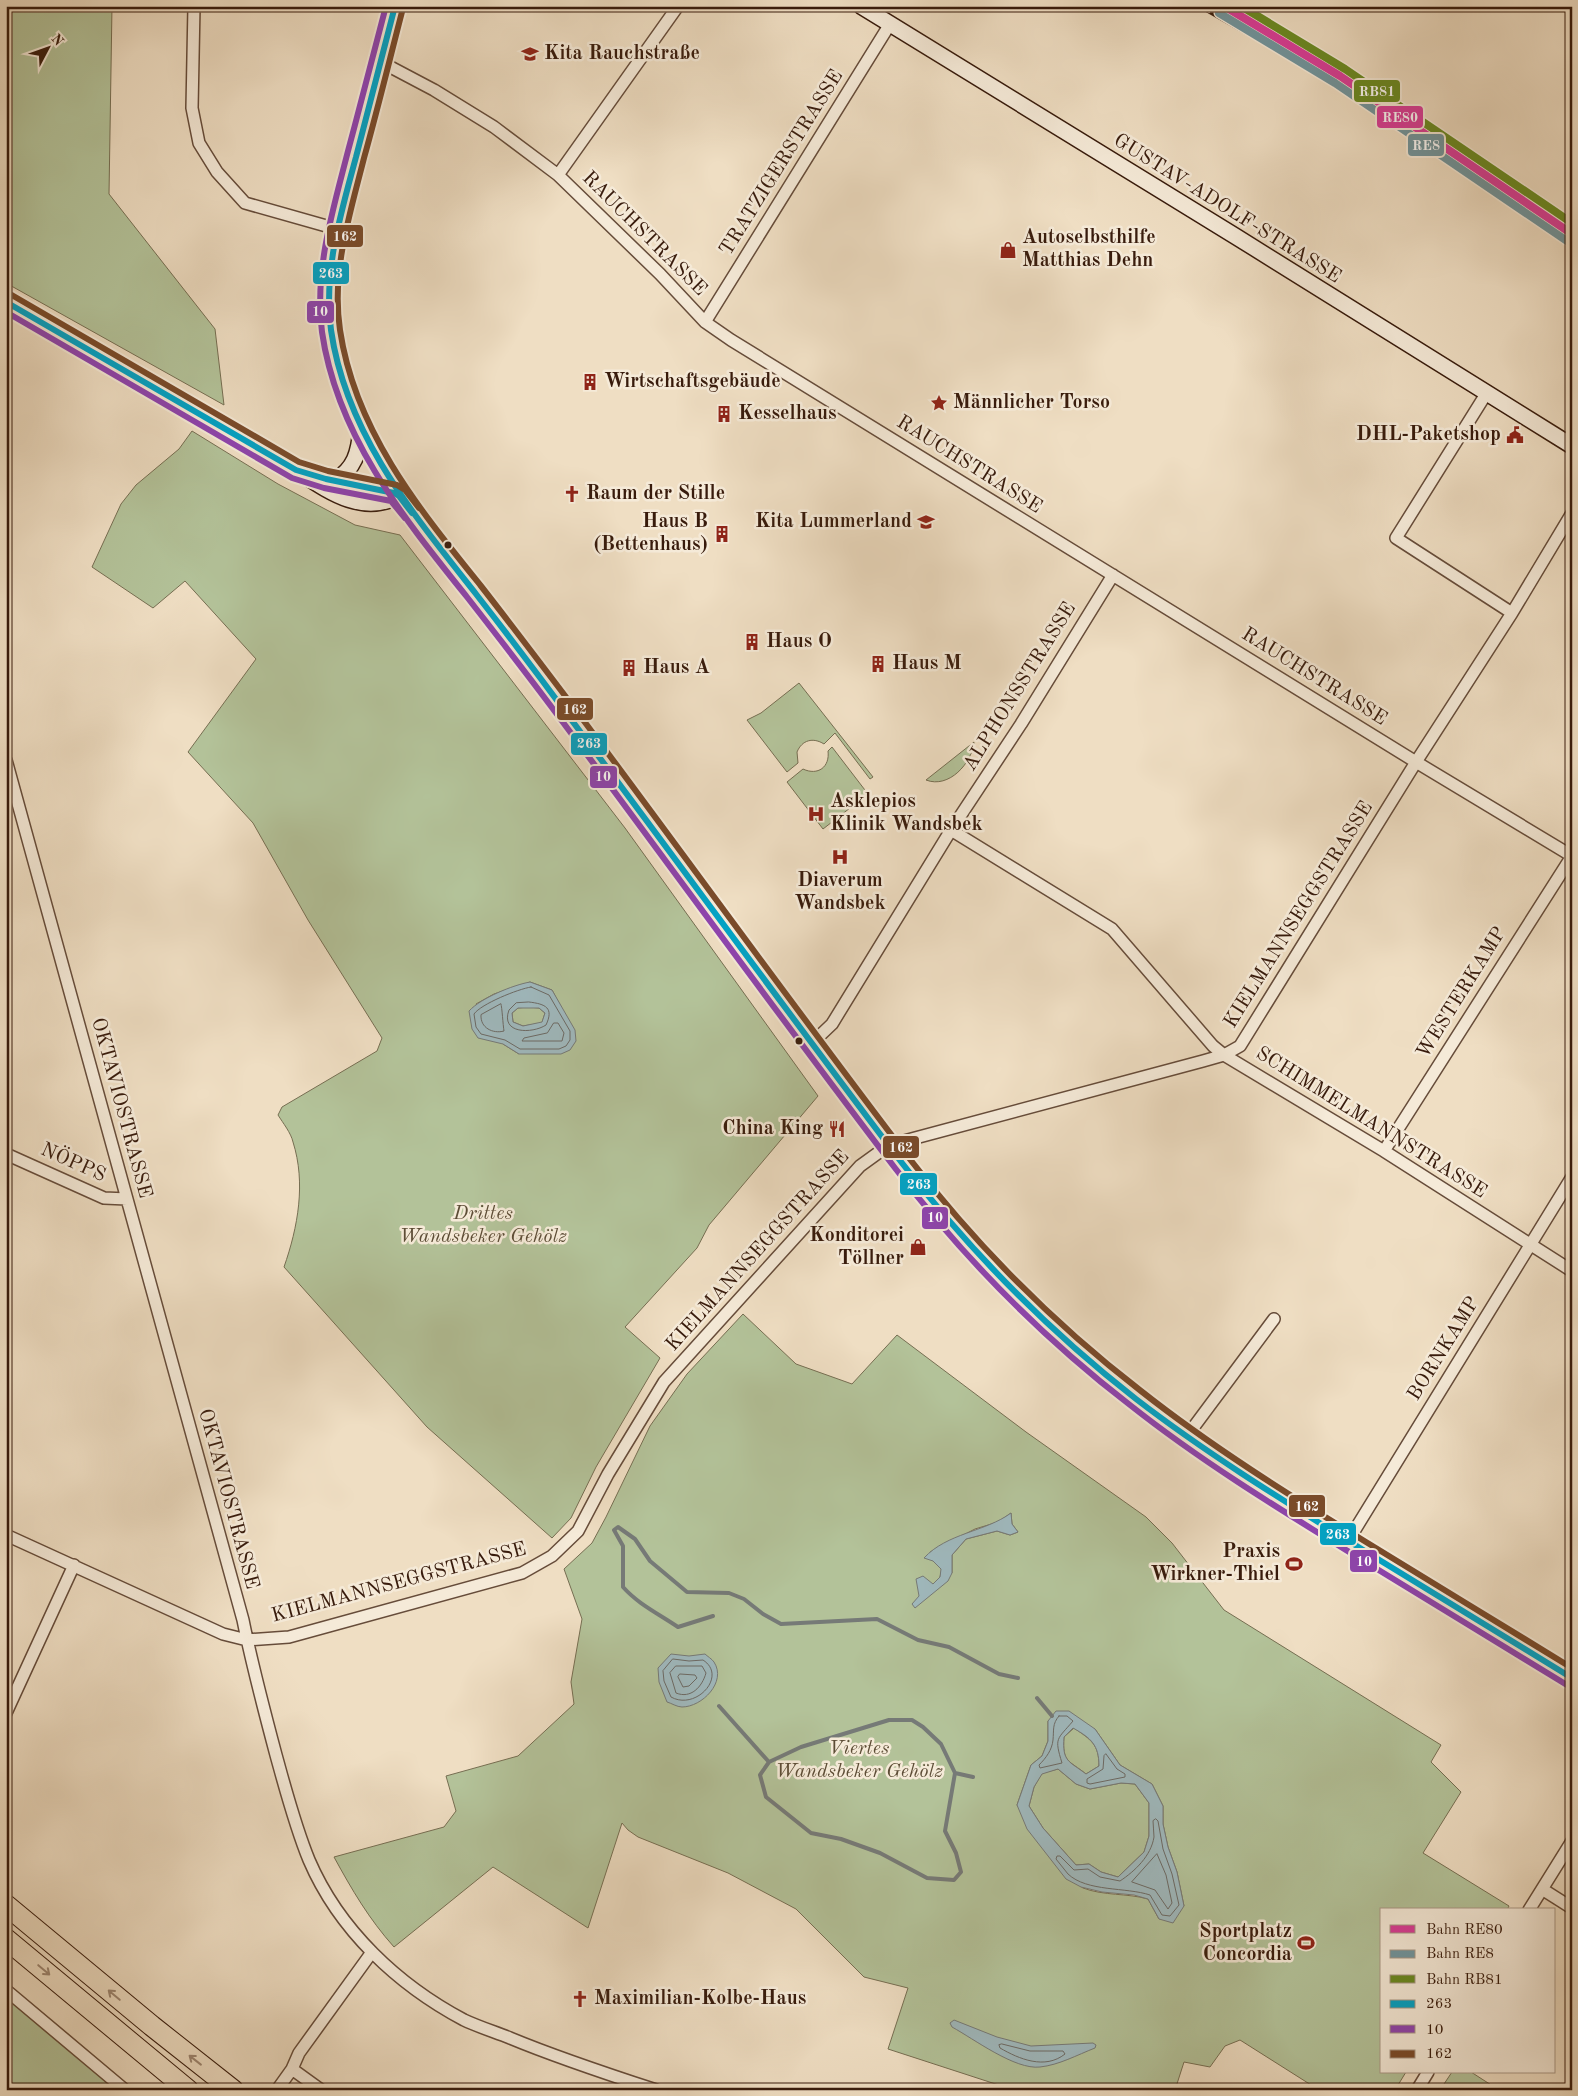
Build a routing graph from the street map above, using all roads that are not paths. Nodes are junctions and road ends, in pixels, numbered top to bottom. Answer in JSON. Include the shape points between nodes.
{"nodes":[{"id":1,"x":194,"y":6,"type":"edge"},
{"id":2,"x":395,"y":6,"type":"edge"},
{"id":3,"x":678,"y":6,"type":"edge"},
{"id":4,"x":861,"y":6,"type":"edge"},
{"id":5,"x":890,"y":24,"type":"junction"},
{"id":6,"x":381,"y":62,"type":"junction"},
{"id":7,"x":558,"y":175,"type":"junction"},
{"id":8,"x":337,"y":229,"type":"junction"},
{"id":9,"x":6,"y":302,"type":"edge"},
{"id":10,"x":705,"y":322,"type":"junction"},
{"id":11,"x":1486,"y":394,"type":"junction"},
{"id":12,"x":361,"y":430,"type":"junction"},
{"id":13,"x":1572,"y":446,"type":"edge"},
{"id":14,"x":296,"y":470,"type":"junction"},
{"id":15,"x":334,"y":481,"type":"junction"},
{"id":16,"x":399,"y":496,"type":"junction"},
{"id":17,"x":1572,"y":513,"type":"edge"},
{"id":18,"x":1113,"y":575,"type":"junction"},
{"id":19,"x":1512,"y":613,"type":"junction"},
{"id":20,"x":6,"y":760,"type":"edge"},
{"id":21,"x":1416,"y":762,"type":"junction"},
{"id":22,"x":9,"y":776,"type":"edge"},
{"id":23,"x":951,"y":830,"type":"junction"},
{"id":24,"x":1572,"y":856,"type":"edge"},
{"id":25,"x":812,"y":1044,"type":"junction"},
{"id":26,"x":1224,"y":1055,"type":"junction"},
{"id":27,"x":889,"y":1145,"type":"junction"},
{"id":28,"x":1384,"y":1151,"type":"junction"},
{"id":29,"x":6,"y":1154,"type":"edge"},
{"id":30,"x":1572,"y":1177,"type":"edge"},
{"id":31,"x":126,"y":1199,"type":"junction"},
{"id":32,"x":1530,"y":1245,"type":"junction"},
{"id":33,"x":1572,"y":1271,"type":"edge"},
{"id":34,"x":1274,"y":1319,"type":"dead end"},
{"id":35,"x":1187,"y":1436,"type":"junction"},
{"id":36,"x":6,"y":1535,"type":"edge"},
{"id":37,"x":1348,"y":1541,"type":"junction"},
{"id":38,"x":74,"y":1565,"type":"junction"},
{"id":39,"x":247,"y":1640,"type":"junction"},
{"id":40,"x":1572,"y":1678,"type":"edge"},
{"id":41,"x":6,"y":1713,"type":"edge"},
{"id":42,"x":1572,"y":1841,"type":"edge"},
{"id":43,"x":1542,"y":1889,"type":"junction"},
{"id":44,"x":6,"y":1905,"type":"edge"},
{"id":45,"x":1530,"y":1908,"type":"edge"},
{"id":46,"x":1572,"y":1908,"type":"edge"},
{"id":47,"x":6,"y":1939,"type":"edge"},
{"id":48,"x":372,"y":1952,"type":"junction"},
{"id":49,"x":6,"y":1990,"type":"edge"},
{"id":50,"x":292,"y":2069,"type":"junction"},
{"id":51,"x":1427,"y":2074,"type":"edge"},
{"id":52,"x":125,"y":2090,"type":"edge"},
{"id":53,"x":188,"y":2090,"type":"edge"},
{"id":54,"x":233,"y":2090,"type":"edge"},
{"id":55,"x":278,"y":2090,"type":"edge"},
{"id":56,"x":321,"y":2090,"type":"edge"},
{"id":57,"x":656,"y":2090,"type":"edge"},
{"id":58,"x":1418,"y":2090,"type":"edge"}],
"edges":[{"from":1,"to":8,"type":"street","via":[[192,108],[200,143],[217,172],[244,203]]},
{"from":2,"to":6,"type":"main road"},
{"from":3,"to":7,"type":"street"},
{"from":4,"to":5,"type":"main road","name":"GUSTAV-ADOLF-STRASSE"},
{"from":5,"to":10,"type":"street","name":"TRATZIGERSTRASSE"},
{"from":5,"to":11,"type":"main road","name":"GUSTAV-ADOLF-STRASSE"},
{"from":6,"to":7,"type":"street","name":"RAUCHSTRASSE","via":[[494,127]]},
{"from":6,"to":8,"type":"main road"},
{"from":7,"to":10,"type":"street","name":"RAUCHSTRASSE"},
{"from":8,"to":12,"type":"main road","via":[[329,281],[331,331],[345,389]]},
{"from":9,"to":14,"type":"main road"},
{"from":10,"to":18,"type":"street","name":"RAUCHSTRASSE"},
{"from":11,"to":13,"type":"main road","name":"GUSTAV-ADOLF-STRASSE"},
{"from":11,"to":19,"type":"street","via":[[1396,538]]},
{"from":12,"to":15,"type":"main road","via":[[355,460],[347,473]]},
{"from":12,"to":16,"type":"main road"},
{"from":14,"to":15,"type":"main road"},
{"from":14,"to":16,"type":"main road","via":[[331,493],[359,502],[376,503]]},
{"from":15,"to":16,"type":"main road","via":[[381,489]]},
{"from":16,"to":25,"type":"main road","via":[[597,752]]},
{"from":17,"to":19,"type":"street","name":"KIELMANNSEGGSTRASSE"},
{"from":18,"to":21,"type":"street","name":"RAUCHSTRASSE"},
{"from":18,"to":23,"type":"street","name":"ALPHONSSTRASSE"},
{"from":19,"to":21,"type":"street","name":"KIELMANNSEGGSTRASSE"},
{"from":20,"to":22,"type":"street","name":"OKTAVIOSTRASSE"},
{"from":21,"to":24,"type":"street","name":"RAUCHSTRASSE"},
{"from":21,"to":26,"type":"street","name":"KIELMANNSEGGSTRASSE","via":[[1240,1046]]},
{"from":22,"to":31,"type":"street","name":"OKTAVIOSTRASSE"},
{"from":23,"to":25,"type":"street","name":"ALPHONSSTRASSE","via":[[832,1024]]},
{"from":23,"to":26,"type":"street","name":"SCHIMMELMANNSTRASSE","via":[[1112,929]]},
{"from":24,"to":28,"type":"street","name":"WESTERKAMP"},
{"from":25,"to":27,"type":"main road"},
{"from":26,"to":27,"type":"street","name":"KIELMANNSEGGSTRASSE"},
{"from":26,"to":28,"type":"street","name":"SCHIMMELMANNSTRASSE"},
{"from":27,"to":35,"type":"main road","via":[[964,1238],[1025,1301],[1115,1382]]},
{"from":27,"to":39,"type":"street","name":"KIELMANNSEGGSTRASSE","via":[[860,1166],[664,1382],[578,1530],[552,1556],[522,1573],[298,1635]]},
{"from":28,"to":32,"type":"street","name":"SCHIMMELMANNSTRASSE"},
{"from":29,"to":31,"type":"street","name":"NÖPPS","via":[[104,1198]]},
{"from":30,"to":32,"type":"street","name":"BORNKAMP"},
{"from":31,"to":39,"type":"street","name":"OKTAVIOSTRASSE"},
{"from":32,"to":33,"type":"street","name":"SCHIMMELMANNSTRASSE"},
{"from":32,"to":37,"type":"street","name":"BORNKAMP"},
{"from":34,"to":35,"type":"street"},
{"from":35,"to":37,"type":"main road"},
{"from":36,"to":38,"type":"street","name":"KIELMANNSEGGSTRASSE"},
{"from":37,"to":40,"type":"main road"},
{"from":38,"to":39,"type":"street","name":"KIELMANNSEGGSTRASSE","via":[[223,1634]]},
{"from":38,"to":41,"type":"street"},
{"from":39,"to":48,"type":"street","name":"OKTAVIOSTRASSE","via":[[290,1805],[310,1861],[337,1909]]},
{"from":42,"to":43,"type":"street"},
{"from":43,"to":45,"type":"street"},
{"from":43,"to":46,"type":"street"},
{"from":54,"to":44,"type":"highway","one_way":true},
{"from":47,"to":53,"type":"highway","one_way":true},
{"from":48,"to":50,"type":"street","via":[[299,2053]]},
{"from":48,"to":57,"type":"street","name":"OKTAVIOSTRASSE","via":[[416,1990],[466,2020],[555,2057]]},
{"from":49,"to":52,"type":"street"},
{"from":50,"to":55,"type":"street"},
{"from":50,"to":56,"type":"street"},
{"from":51,"to":58,"type":"street"}]}
